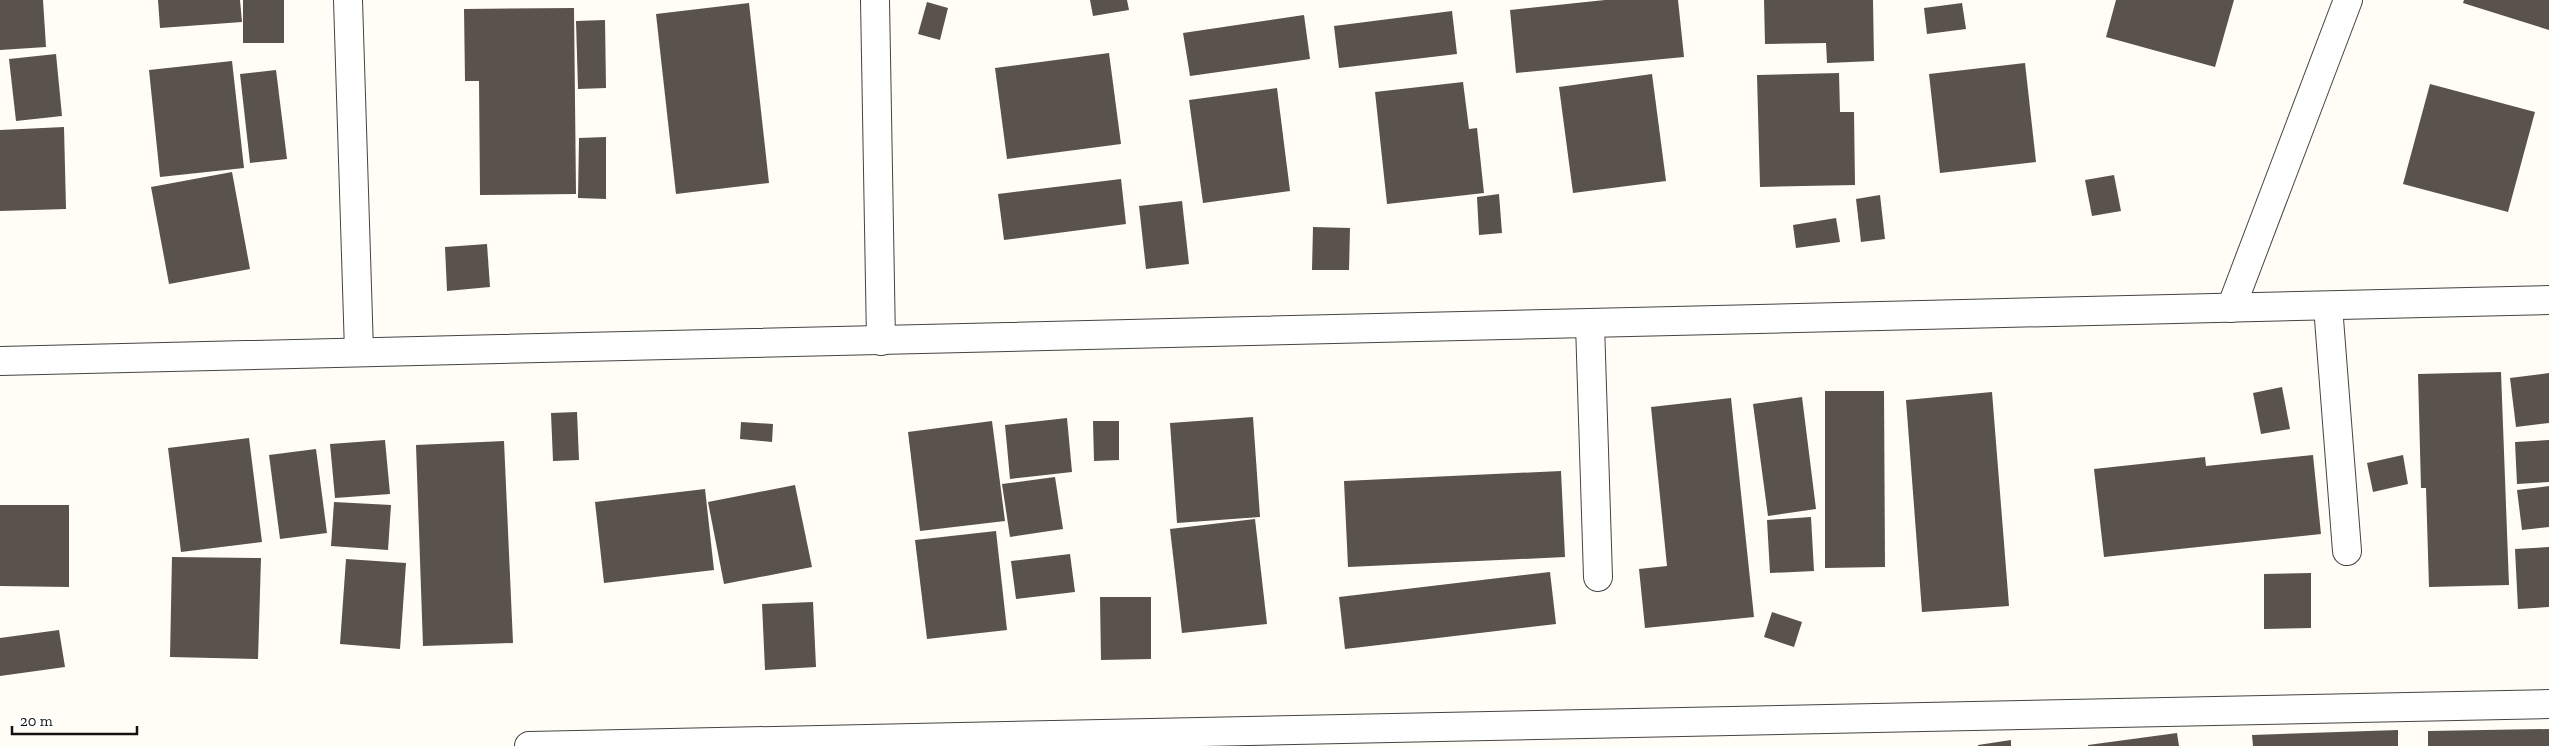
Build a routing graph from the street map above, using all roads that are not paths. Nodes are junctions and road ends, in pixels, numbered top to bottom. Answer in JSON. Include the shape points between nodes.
{"nodes":[{"id":1,"x":348,"y":0,"type":"edge"},
{"id":2,"x":875,"y":0,"type":"edge"},
{"id":3,"x":2348,"y":0,"type":"edge"},
{"id":4,"x":2549,"y":300,"type":"edge"},
{"id":5,"x":2328,"y":306,"type":"junction"},
{"id":6,"x":2231,"y":308,"type":"junction"},
{"id":7,"x":1590,"y":324,"type":"junction"},
{"id":8,"x":881,"y":341,"type":"junction"},
{"id":9,"x":359,"y":351,"type":"junction"},
{"id":10,"x":0,"y":361,"type":"edge"},
{"id":11,"x":2347,"y":551,"type":"dead end"},
{"id":12,"x":1598,"y":577,"type":"dead end"},
{"id":13,"x":2549,"y":704,"type":"edge"},
{"id":14,"x":529,"y":746,"type":"edge"}],
"edges":[{"from":1,"to":9,"type":"street"},
{"from":2,"to":8,"type":"street"},
{"from":3,"to":6,"type":"street"},
{"from":4,"to":5,"type":"street"},
{"from":5,"to":6,"type":"street"},
{"from":5,"to":11,"type":"street"},
{"from":6,"to":7,"type":"street"},
{"from":7,"to":8,"type":"street"},
{"from":7,"to":12,"type":"street"},
{"from":8,"to":9,"type":"street"},
{"from":9,"to":10,"type":"street"},
{"from":13,"to":14,"type":"street"}]}
